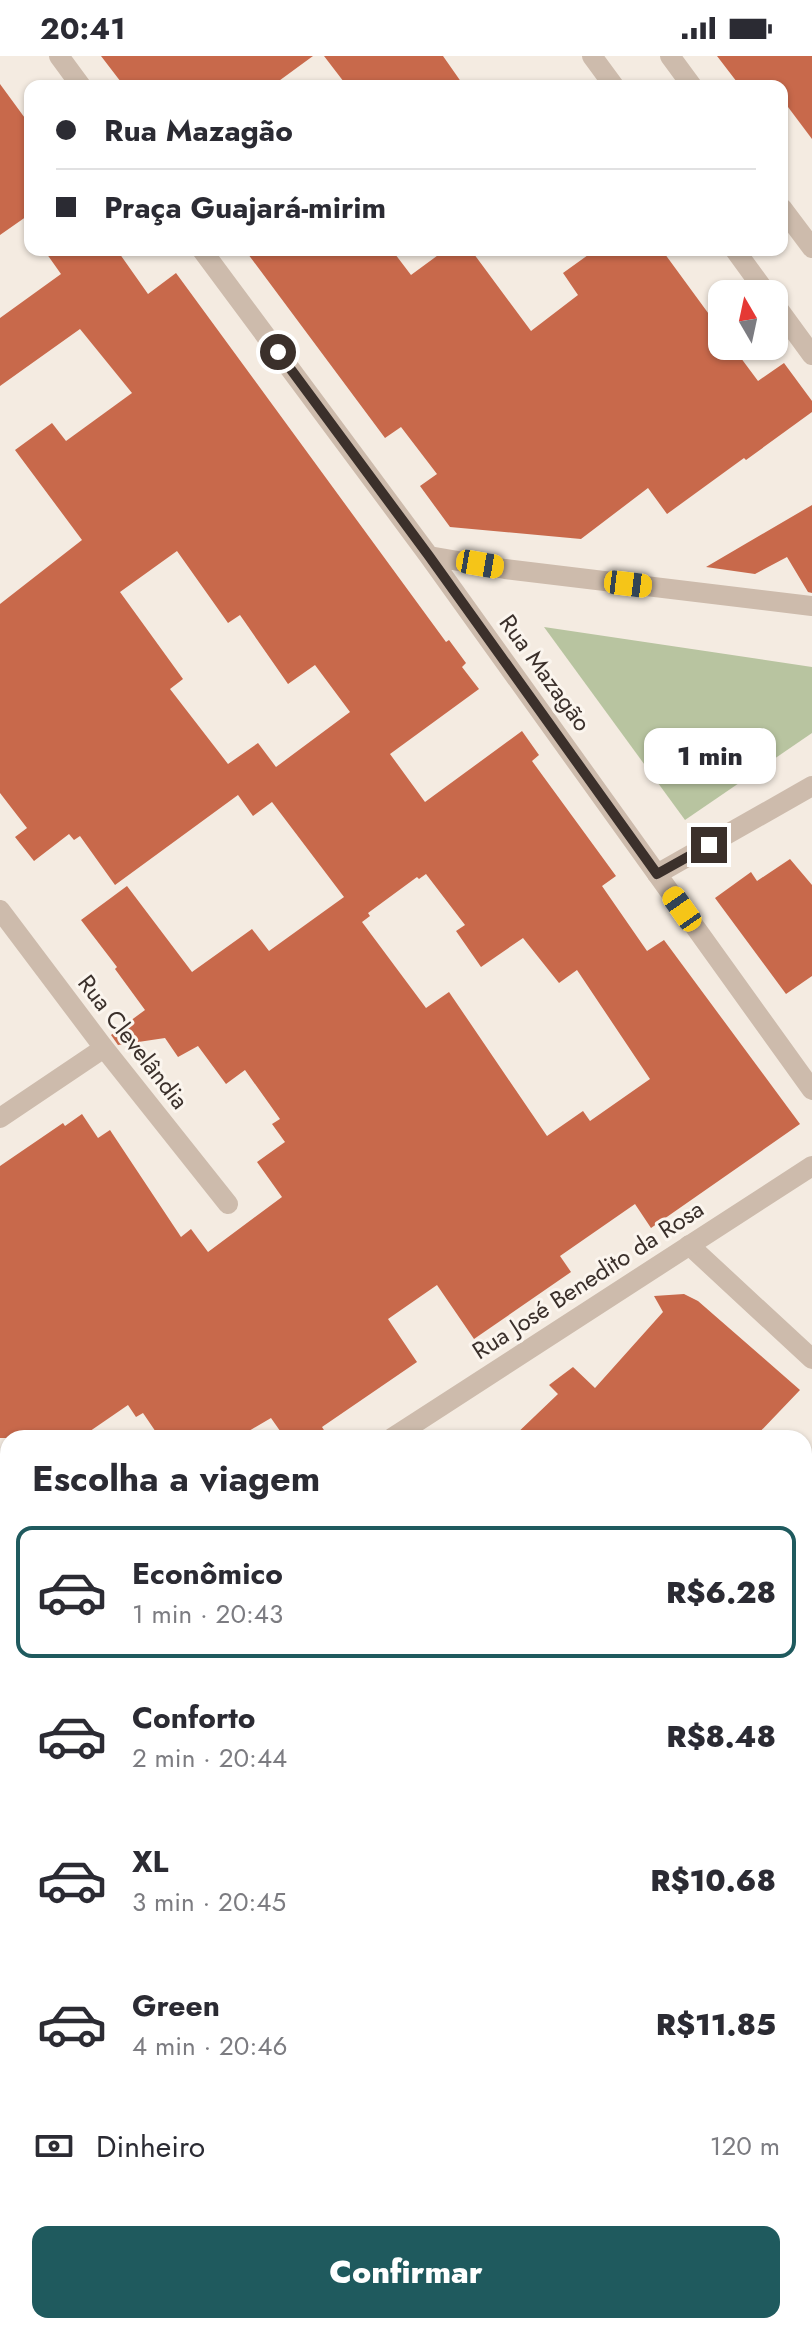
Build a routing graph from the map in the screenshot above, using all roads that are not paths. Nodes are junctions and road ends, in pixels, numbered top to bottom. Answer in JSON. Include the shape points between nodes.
{"nodes":[{"id":1,"x":59,"y":56,"type":"edge"},
{"id":2,"x":592,"y":56,"type":"edge"},
{"id":3,"x":670,"y":56,"type":"edge"},
{"id":4,"x":77,"y":80,"type":"edge"},
{"id":5,"x":610,"y":80,"type":"edge"},
{"id":6,"x":688,"y":80,"type":"edge"},
{"id":7,"x":788,"y":216,"type":"edge"},
{"id":8,"x":812,"y":248,"type":"edge"},
{"id":9,"x":206,"y":256,"type":"edge"},
{"id":10,"x":739,"y":256,"type":"edge"},
{"id":11,"x":757,"y":280,"type":"edge"},
{"id":12,"x":788,"y":322,"type":"edge"},
{"id":13,"x":812,"y":355,"type":"edge"},
{"id":14,"x":429,"y":556,"type":"junction"},
{"id":15,"x":812,"y":606,"type":"edge"},
{"id":16,"x":812,"y":786,"type":"edge"},
{"id":17,"x":657,"y":874,"type":"junction"},
{"id":18,"x":0,"y":910,"type":"edge"},
{"id":19,"x":104,"y":1048,"type":"junction"},
{"id":20,"x":812,"y":1090,"type":"edge"},
{"id":21,"x":0,"y":1118,"type":"edge"},
{"id":22,"x":812,"y":1166,"type":"edge"},
{"id":23,"x":228,"y":1204,"type":"dead end"},
{"id":24,"x":689,"y":1245,"type":"junction"},
{"id":25,"x":812,"y":1359,"type":"edge"},
{"id":26,"x":404,"y":1430,"type":"edge"}],
"edges":[{"from":1,"to":4,"type":"street"},
{"from":2,"to":5,"type":"street"},
{"from":3,"to":6,"type":"street"},
{"from":7,"to":8,"type":"street"},
{"from":9,"to":14,"type":"street","name":"Rua Mazagão"},
{"from":10,"to":11,"type":"street"},
{"from":12,"to":13,"type":"street"},
{"from":14,"to":15,"type":"street"},
{"from":14,"to":17,"type":"street","name":"Rua Mazagão"},
{"from":16,"to":17,"type":"street"},
{"from":17,"to":20,"type":"street","name":"Rua Mazagão"},
{"from":18,"to":19,"type":"street","name":"Rua Clevelândia"},
{"from":19,"to":21,"type":"street"},
{"from":19,"to":23,"type":"street","name":"Rua Clevelândia"},
{"from":22,"to":24,"type":"street","name":"Rua José Benedito da Rosa"},
{"from":24,"to":25,"type":"street"},
{"from":24,"to":26,"type":"street","name":"Rua José Benedito da Rosa"}]}
